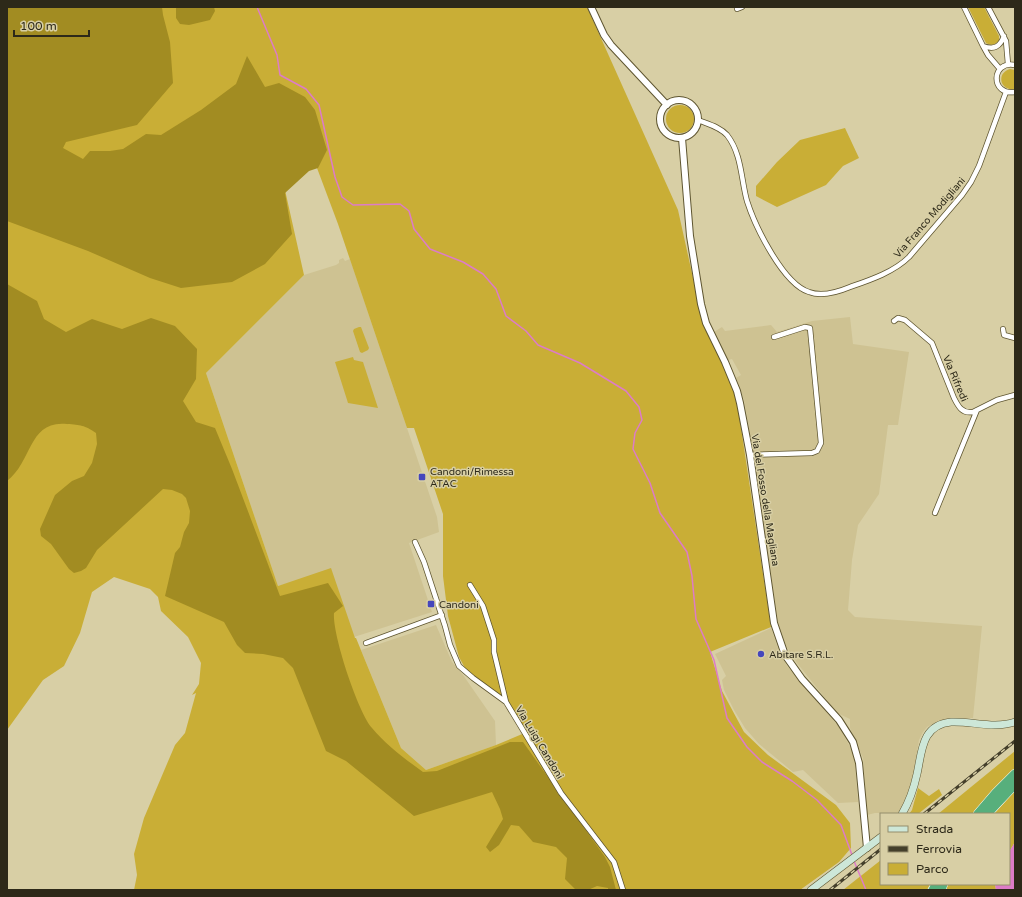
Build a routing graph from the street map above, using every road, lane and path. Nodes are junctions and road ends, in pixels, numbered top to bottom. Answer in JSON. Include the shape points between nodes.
{"nodes":[{"id":1,"x":591,"y":7,"type":"edge"},
{"id":2,"x":964,"y":7,"type":"edge"},
{"id":3,"x":988,"y":7,"type":"edge"},
{"id":4,"x":1004,"y":36,"type":"junction"},
{"id":5,"x":983,"y":46,"type":"junction"},
{"id":6,"x":1008,"y":64,"type":"junction"},
{"id":7,"x":1015,"y":65,"type":"edge"},
{"id":8,"x":1000,"y":68,"type":"junction"},
{"id":9,"x":1006,"y":92,"type":"junction"},
{"id":10,"x":1015,"y":92,"type":"edge"},
{"id":11,"x":667,"y":105,"type":"junction"},
{"id":12,"x":698,"y":120,"type":"junction"},
{"id":13,"x":682,"y":138,"type":"junction"},
{"id":14,"x":894,"y":321,"type":"dead end"},
{"id":15,"x":1003,"y":329,"type":"dead end"},
{"id":16,"x":774,"y":337,"type":"dead end"},
{"id":17,"x":1015,"y":338,"type":"edge"},
{"id":18,"x":1015,"y":395,"type":"edge"},
{"id":19,"x":977,"y":410,"type":"junction"},
{"id":20,"x":750,"y":455,"type":"junction"},
{"id":21,"x":935,"y":513,"type":"dead end"},
{"id":22,"x":415,"y":542,"type":"dead end"},
{"id":23,"x":470,"y":584,"type":"dead end"},
{"id":24,"x":442,"y":615,"type":"junction"},
{"id":25,"x":366,"y":643,"type":"dead end"},
{"id":26,"x":506,"y":702,"type":"junction"},
{"id":27,"x":1015,"y":722,"type":"edge"},
{"id":28,"x":1015,"y":774,"type":"edge"},
{"id":29,"x":1015,"y":784,"type":"edge"},
{"id":30,"x":902,"y":813,"type":"edge"},
{"id":31,"x":979,"y":813,"type":"edge"},
{"id":32,"x":987,"y":813,"type":"edge"},
{"id":33,"x":880,"y":838,"type":"edge"},
{"id":34,"x":867,"y":848,"type":"junction"},
{"id":35,"x":623,"y":890,"type":"edge"},
{"id":36,"x":811,"y":890,"type":"edge"}],
"edges":[{"from":1,"to":11,"type":"street","via":[[611,45]]},
{"from":2,"to":5,"type":"street"},
{"from":3,"to":4,"type":"street"},
{"from":4,"to":5,"type":"street","via":[[997,47]]},
{"from":4,"to":6,"type":"street"},
{"from":5,"to":8,"type":"street"},
{"from":6,"to":7,"type":"street"},
{"from":6,"to":8,"type":"street"},
{"from":8,"to":9,"type":"street","via":[[998,86]]},
{"from":9,"to":10,"type":"street"},
{"from":9,"to":12,"type":"street","name":"Via Franco Modigliani","via":[[972,182],[909,257],[887,272],[852,287],[826,294],[803,289],[794,283],[780,266],[751,212],[738,155],[732,143],[720,129]]},
{"from":11,"to":12,"type":"street","via":[[679,100],[690,104],[695,108]]},
{"from":11,"to":13,"type":"street","via":[[661,116],[663,127],[671,136]]},
{"from":12,"to":13,"type":"street","via":[[694,131]]},
{"from":13,"to":20,"type":"street","name":"Via del Fosso della Magliana","via":[[690,236],[701,304],[706,323],[737,392]]},
{"from":14,"to":19,"type":"street","name":"Via Rifredi","via":[[898,318],[905,320],[932,344],[958,406],[966,412]]},
{"from":15,"to":17,"type":"street","via":[[1004,335]]},
{"from":16,"to":20,"type":"street","via":[[805,327],[810,328],[821,443],[812,453]]},
{"from":18,"to":19,"type":"street","name":"Via Rifredi","via":[[996,400]]},
{"from":19,"to":21,"type":"street"},
{"from":20,"to":34,"type":"street","name":"Via del Fosso della Magliana","via":[[774,623],[785,655],[839,720],[853,742],[859,763]]},
{"from":22,"to":24,"type":"street","name":"Via Luigi Candoni"},
{"from":23,"to":26,"type":"street","via":[[483,606],[494,640],[494,652]]},
{"from":24,"to":25,"type":"street"},
{"from":24,"to":26,"type":"street","name":"Via Luigi Candoni","via":[[459,666]]},
{"from":26,"to":35,"type":"street","name":"Via Luigi Candoni","via":[[561,793],[614,862]]},
{"from":27,"to":30,"type":"main road","via":[[999,725],[952,722],[932,731],[923,742],[912,792]]},
{"from":28,"to":31,"type":"highway"},
{"from":29,"to":32,"type":"highway"},
{"from":33,"to":34,"type":"main road"},
{"from":34,"to":36,"type":"main road"}]}
